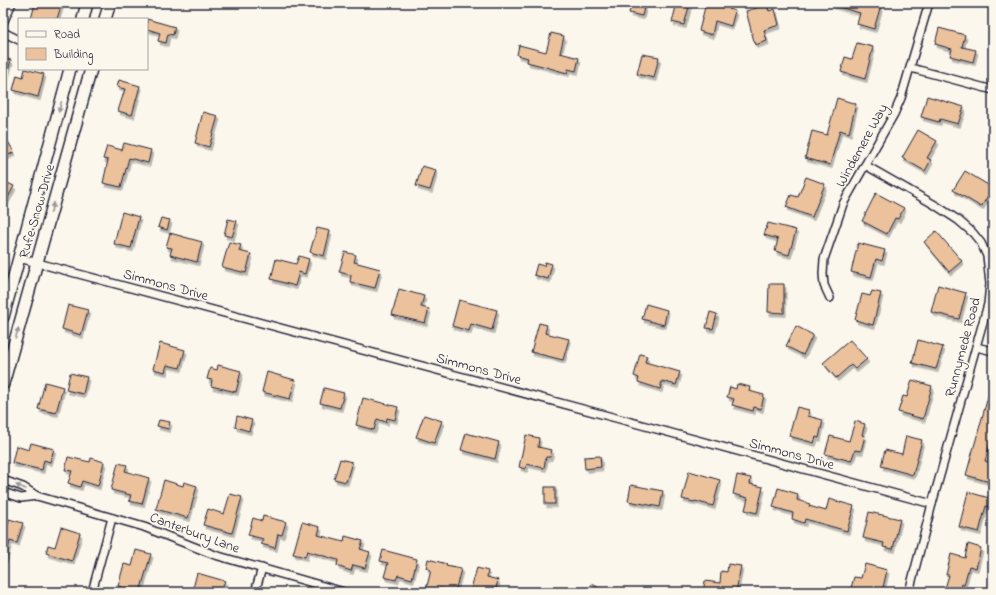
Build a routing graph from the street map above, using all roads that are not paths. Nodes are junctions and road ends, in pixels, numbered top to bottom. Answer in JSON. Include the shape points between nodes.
{"nodes":[{"id":1,"x":12,"y":3,"type":"edge"},
{"id":2,"x":87,"y":3,"type":"edge"},
{"id":3,"x":110,"y":3,"type":"edge"},
{"id":4,"x":929,"y":3,"type":"edge"},
{"id":5,"x":83,"y":18,"type":"edge"},
{"id":6,"x":105,"y":18,"type":"edge"},
{"id":7,"x":3,"y":23,"type":"edge"},
{"id":8,"x":3,"y":32,"type":"edge"},
{"id":9,"x":18,"y":40,"type":"edge"},
{"id":10,"x":911,"y":68,"type":"junction"},
{"id":11,"x":70,"y":70,"type":"edge"},
{"id":12,"x":91,"y":70,"type":"edge"},
{"id":13,"x":993,"y":90,"type":"edge"},
{"id":14,"x":865,"y":165,"type":"junction"},
{"id":15,"x":19,"y":258,"type":"junction"},
{"id":16,"x":37,"y":263,"type":"junction"},
{"id":17,"x":830,"y":298,"type":"dead end"},
{"id":18,"x":3,"y":318,"type":"edge"},
{"id":19,"x":976,"y":347,"type":"junction"},
{"id":20,"x":993,"y":352,"type":"edge"},
{"id":21,"x":3,"y":384,"type":"edge"},
{"id":22,"x":3,"y":480,"type":"edge"},
{"id":23,"x":3,"y":492,"type":"edge"},
{"id":24,"x":37,"y":496,"type":"junction"},
{"id":25,"x":932,"y":504,"type":"junction"},
{"id":26,"x":112,"y":518,"type":"junction"},
{"id":27,"x":262,"y":568,"type":"junction"},
{"id":28,"x":92,"y":592,"type":"edge"},
{"id":29,"x":255,"y":592,"type":"edge"},
{"id":30,"x":344,"y":592,"type":"edge"},
{"id":31,"x":909,"y":592,"type":"edge"}],
"edges":[{"from":1,"to":7,"type":"street"},
{"from":2,"to":5,"type":"main road"},
{"from":3,"to":6,"type":"main road"},
{"from":4,"to":10,"type":"street","name":"Windemere Way"},
{"from":8,"to":9,"type":"street"},
{"from":10,"to":13,"type":"street"},
{"from":10,"to":14,"type":"street","name":"Windemere Way","via":[[894,114]]},
{"from":11,"to":15,"type":"main road","name":"Rufe Snow Drive","one_way":true},
{"from":16,"to":12,"type":"main road","name":"Rufe Snow Drive","one_way":true},
{"from":14,"to":17,"type":"street","name":"Windemere Way","via":[[843,204],[824,259],[824,286]]},
{"from":14,"to":19,"type":"street","name":"Runnymede Road","via":[[958,220],[981,244],[987,256],[990,284],[988,304]]},
{"from":15,"to":16,"type":"street","name":"Simmons Drive"},
{"from":15,"to":18,"type":"main road","name":"Rufe Snow Drive"},
{"from":21,"to":16,"type":"main road","name":"Rufe Snow Drive","one_way":true},
{"from":16,"to":25,"type":"street","name":"Simmons Drive"},
{"from":19,"to":20,"type":"street"},
{"from":19,"to":25,"type":"street","name":"Runnymede Road"},
{"from":24,"to":22,"type":"street","name":"Canterbury Lane","one_way":true,"via":[[23,487]]},
{"from":23,"to":24,"type":"street","name":"Canterbury Lane","via":[[21,498]]},
{"from":24,"to":26,"type":"street","name":"Canterbury Lane"},
{"from":25,"to":31,"type":"street","name":"Runnymede Road"},
{"from":26,"to":27,"type":"street","name":"Canterbury Lane","via":[[144,527],[215,555]]},
{"from":26,"to":28,"type":"street"},
{"from":27,"to":29,"type":"street"},
{"from":27,"to":30,"type":"street","name":"Canterbury Lane"}]}
